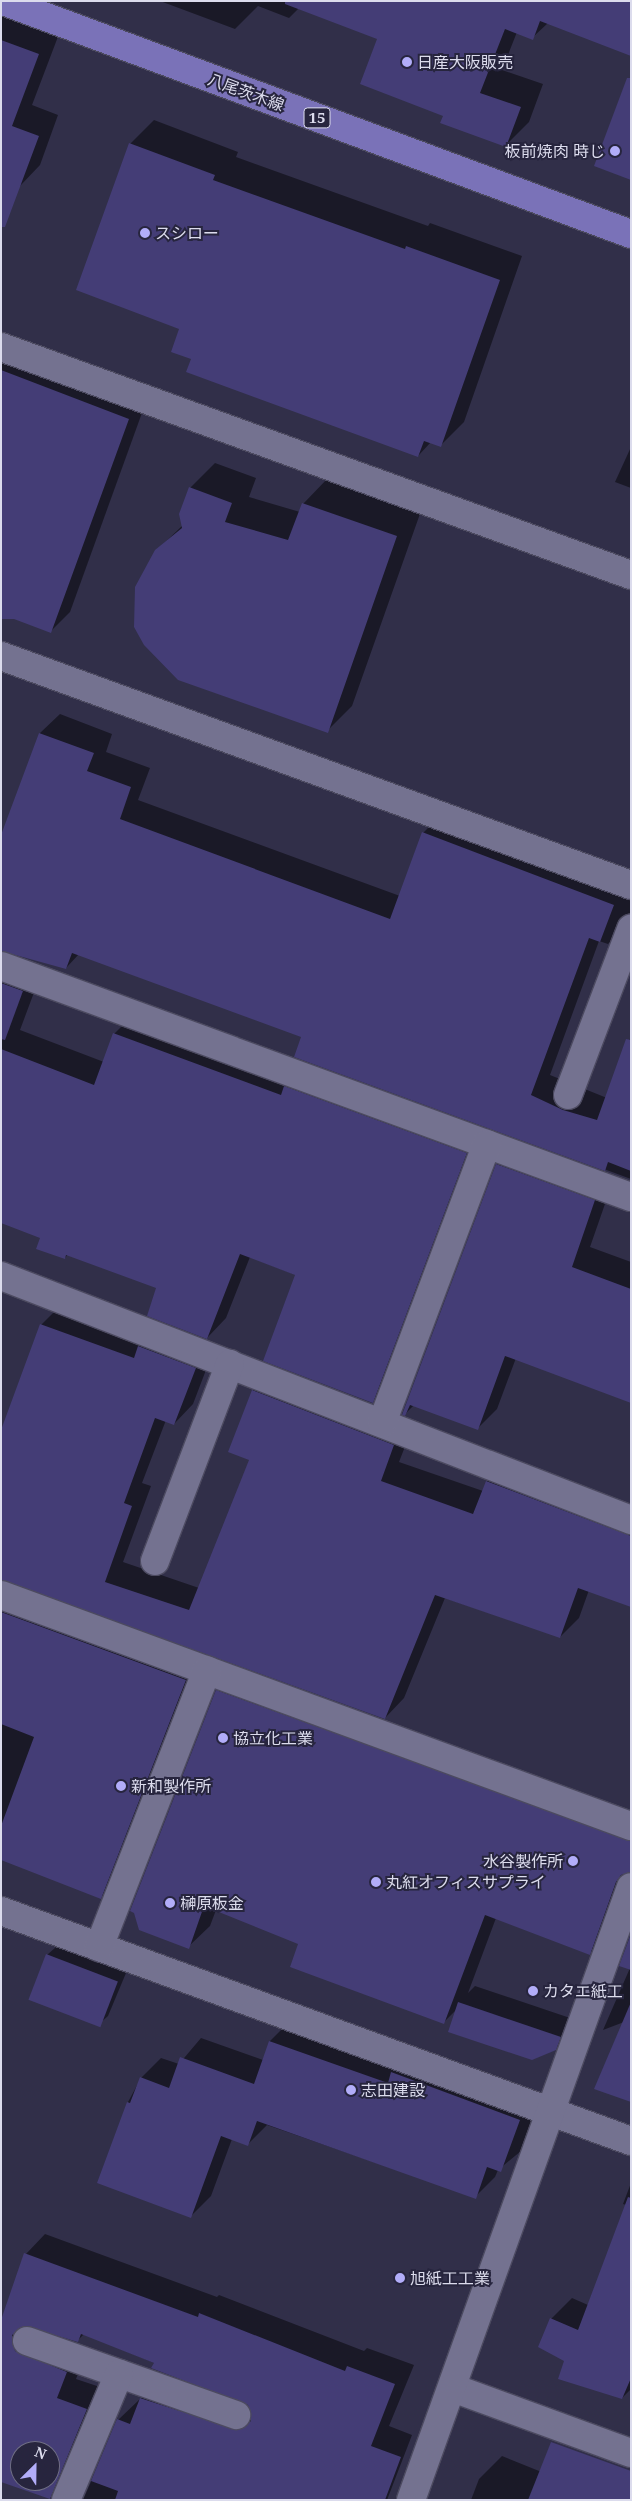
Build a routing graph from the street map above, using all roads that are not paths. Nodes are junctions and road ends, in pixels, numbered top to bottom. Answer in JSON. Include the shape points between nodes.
{"nodes":[{"id":1,"x":3,"y":1,"type":"edge"},
{"id":2,"x":631,"y":234,"type":"edge"},
{"id":3,"x":1,"y":348,"type":"edge"},
{"id":4,"x":631,"y":575,"type":"edge"},
{"id":5,"x":1,"y":656,"type":"edge"},
{"id":6,"x":631,"y":885,"type":"edge"},
{"id":7,"x":631,"y":929,"type":"edge"},
{"id":8,"x":1,"y":966,"type":"edge"},
{"id":9,"x":568,"y":1095,"type":"dead end"},
{"id":10,"x":487,"y":1144,"type":"junction"},
{"id":11,"x":631,"y":1197,"type":"edge"},
{"id":12,"x":1,"y":1276,"type":"edge"},
{"id":13,"x":230,"y":1364,"type":"junction"},
{"id":14,"x":382,"y":1423,"type":"junction"},
{"id":15,"x":631,"y":1520,"type":"edge"},
{"id":16,"x":155,"y":1560,"type":"dead end"},
{"id":17,"x":1,"y":1595,"type":"edge"},
{"id":18,"x":207,"y":1670,"type":"junction"},
{"id":19,"x":631,"y":1826,"type":"edge"},
{"id":20,"x":631,"y":1887,"type":"edge"},
{"id":21,"x":1,"y":1911,"type":"edge"},
{"id":22,"x":99,"y":1947,"type":"junction"},
{"id":23,"x":547,"y":2112,"type":"junction"},
{"id":24,"x":631,"y":2141,"type":"edge"},
{"id":25,"x":28,"y":2341,"type":"dead end"},
{"id":26,"x":119,"y":2374,"type":"junction"},
{"id":27,"x":452,"y":2388,"type":"junction"},
{"id":28,"x":236,"y":2415,"type":"dead end"},
{"id":29,"x":631,"y":2454,"type":"edge"},
{"id":30,"x":66,"y":2500,"type":"edge"},
{"id":31,"x":411,"y":2500,"type":"edge"}],
"edges":[{"from":1,"to":2,"type":"main road","name":"八尾茨木線","number":"15"},
{"from":3,"to":4,"type":"street"},
{"from":5,"to":6,"type":"street"},
{"from":7,"to":9,"type":"street"},
{"from":8,"to":10,"type":"street"},
{"from":10,"to":11,"type":"street"},
{"from":10,"to":14,"type":"street"},
{"from":12,"to":13,"type":"street"},
{"from":13,"to":14,"type":"street"},
{"from":13,"to":16,"type":"street"},
{"from":14,"to":15,"type":"street"},
{"from":17,"to":18,"type":"street"},
{"from":18,"to":19,"type":"street"},
{"from":18,"to":22,"type":"street"},
{"from":20,"to":23,"type":"street"},
{"from":21,"to":22,"type":"street"},
{"from":22,"to":23,"type":"street"},
{"from":23,"to":24,"type":"street"},
{"from":23,"to":27,"type":"street"},
{"from":25,"to":26,"type":"street"},
{"from":26,"to":28,"type":"street"},
{"from":26,"to":30,"type":"street"},
{"from":27,"to":29,"type":"street"},
{"from":27,"to":31,"type":"street"}]}
